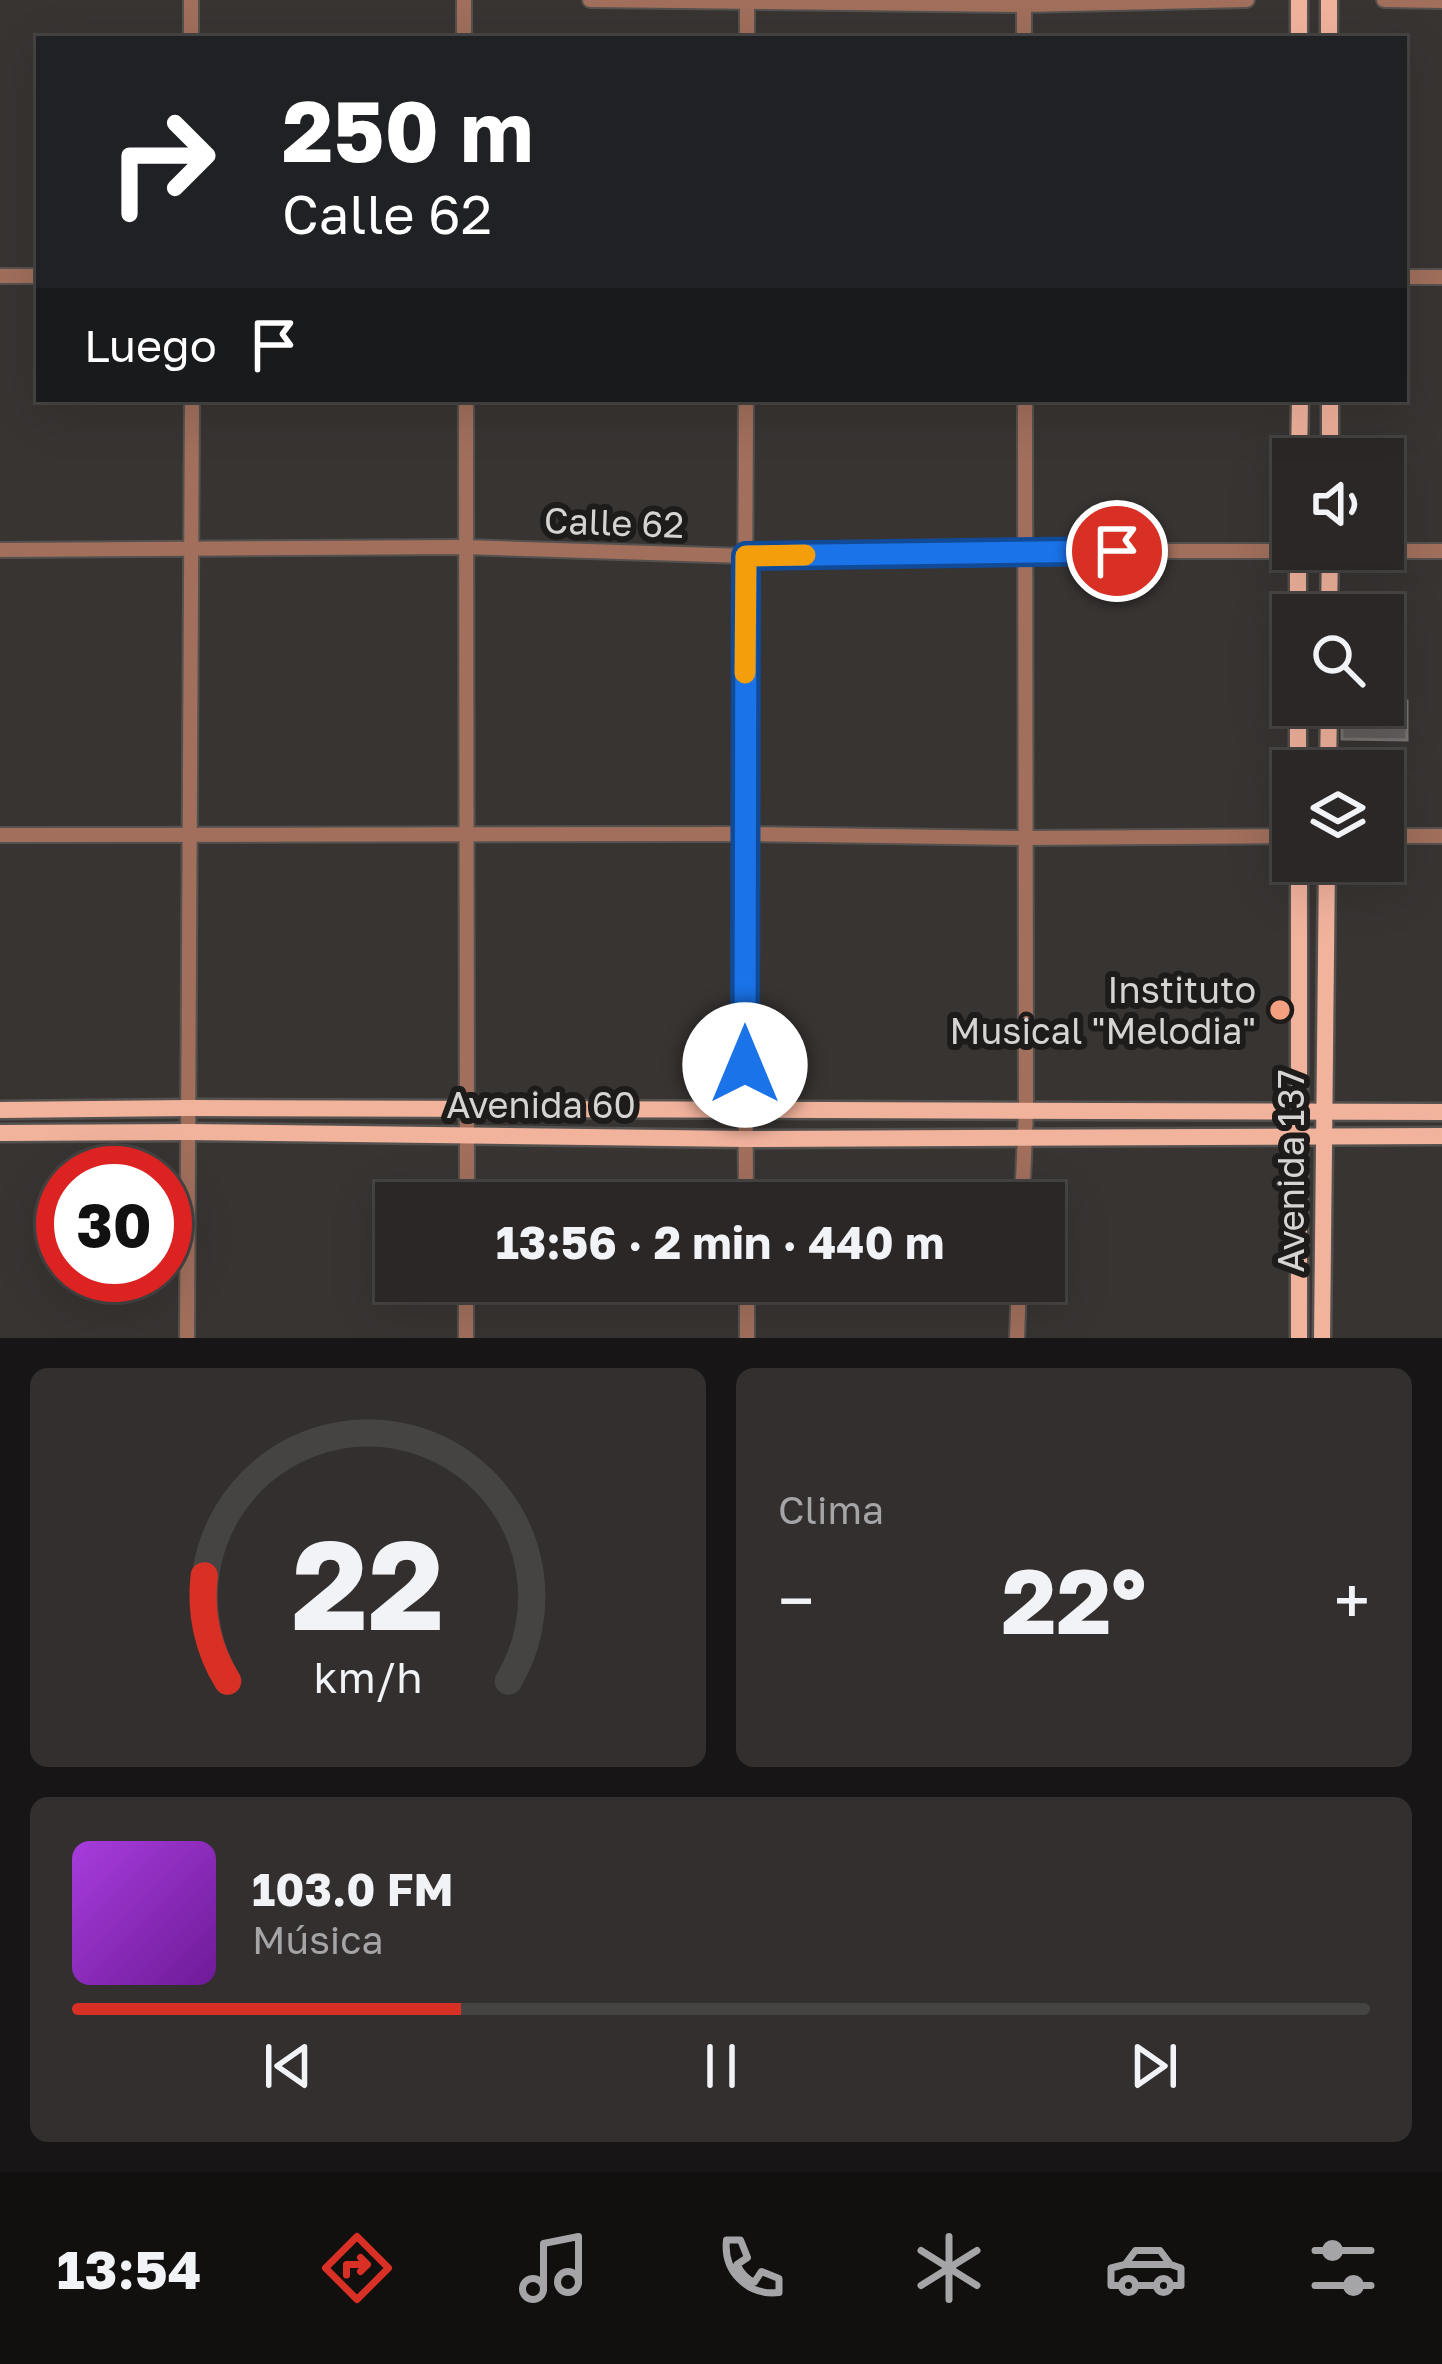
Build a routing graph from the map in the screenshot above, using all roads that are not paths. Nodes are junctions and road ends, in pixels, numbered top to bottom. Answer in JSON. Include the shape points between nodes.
{"nodes":[{"id":1,"x":191,"y":0,"type":"edge"},
{"id":2,"x":464,"y":0,"type":"edge"},
{"id":3,"x":590,"y":0,"type":"edge"},
{"id":4,"x":1246,"y":0,"type":"edge"},
{"id":5,"x":1299,"y":0,"type":"edge"},
{"id":6,"x":1328,"y":0,"type":"edge"},
{"id":7,"x":1384,"y":0,"type":"edge"},
{"id":8,"x":1442,"y":1,"type":"edge"},
{"id":9,"x":747,"y":2,"type":"edge"},
{"id":10,"x":1024,"y":2,"type":"edge"},
{"id":11,"x":191,"y":36,"type":"edge"},
{"id":12,"x":464,"y":36,"type":"edge"},
{"id":13,"x":747,"y":36,"type":"edge"},
{"id":14,"x":1024,"y":36,"type":"edge"},
{"id":15,"x":1299,"y":36,"type":"edge"},
{"id":16,"x":1329,"y":36,"type":"edge"},
{"id":17,"x":0,"y":276,"type":"edge"},
{"id":18,"x":36,"y":276,"type":"edge"},
{"id":19,"x":1442,"y":277,"type":"edge"},
{"id":20,"x":1407,"y":278,"type":"edge"},
{"id":21,"x":192,"y":402,"type":"edge"},
{"id":22,"x":466,"y":402,"type":"edge"},
{"id":23,"x":746,"y":402,"type":"edge"},
{"id":24,"x":1025,"y":402,"type":"edge"},
{"id":25,"x":1300,"y":402,"type":"edge"},
{"id":26,"x":1330,"y":402,"type":"edge"},
{"id":27,"x":1299,"y":438,"type":"edge"},
{"id":28,"x":1330,"y":438,"type":"edge"},
{"id":29,"x":464,"y":547,"type":"junction"},
{"id":30,"x":0,"y":550,"type":"edge"},
{"id":31,"x":1272,"y":550,"type":"edge"},
{"id":32,"x":1404,"y":550,"type":"edge"},
{"id":33,"x":1442,"y":550,"type":"edge"},
{"id":34,"x":190,"y":551,"type":"junction"},
{"id":35,"x":1027,"y":551,"type":"junction"},
{"id":36,"x":746,"y":556,"type":"junction"},
{"id":37,"x":744,"y":833,"type":"junction"},
{"id":38,"x":0,"y":835,"type":"edge"},
{"id":39,"x":189,"y":835,"type":"junction"},
{"id":40,"x":466,"y":835,"type":"junction"},
{"id":41,"x":1272,"y":836,"type":"edge"},
{"id":42,"x":1404,"y":836,"type":"edge"},
{"id":43,"x":1442,"y":836,"type":"edge"},
{"id":44,"x":1024,"y":838,"type":"junction"},
{"id":45,"x":1298,"y":882,"type":"edge"},
{"id":46,"x":1327,"y":882,"type":"edge"},
{"id":47,"x":188,"y":1108,"type":"junction"},
{"id":48,"x":0,"y":1110,"type":"edge"},
{"id":49,"x":466,"y":1110,"type":"junction"},
{"id":50,"x":745,"y":1111,"type":"junction"},
{"id":51,"x":1026,"y":1111,"type":"junction"},
{"id":52,"x":1442,"y":1112,"type":"edge"},
{"id":53,"x":1299,"y":1113,"type":"junction"},
{"id":54,"x":1323,"y":1113,"type":"junction"},
{"id":55,"x":188,"y":1132,"type":"junction"},
{"id":56,"x":0,"y":1133,"type":"edge"},
{"id":57,"x":1299,"y":1135,"type":"junction"},
{"id":58,"x":1322,"y":1135,"type":"junction"},
{"id":59,"x":1442,"y":1136,"type":"edge"},
{"id":60,"x":468,"y":1137,"type":"junction"},
{"id":61,"x":1024,"y":1137,"type":"junction"},
{"id":62,"x":745,"y":1138,"type":"junction"},
{"id":63,"x":467,"y":1182,"type":"edge"},
{"id":64,"x":746,"y":1182,"type":"edge"},
{"id":65,"x":1023,"y":1182,"type":"edge"},
{"id":66,"x":466,"y":1302,"type":"edge"},
{"id":67,"x":747,"y":1302,"type":"edge"},
{"id":68,"x":1018,"y":1302,"type":"edge"},
{"id":69,"x":187,"y":1338,"type":"edge"},
{"id":70,"x":466,"y":1338,"type":"edge"},
{"id":71,"x":747,"y":1338,"type":"edge"},
{"id":72,"x":1017,"y":1338,"type":"edge"},
{"id":73,"x":1299,"y":1338,"type":"edge"},
{"id":74,"x":1322,"y":1338,"type":"edge"}],
"edges":[{"from":1,"to":11,"type":"street"},
{"from":2,"to":12,"type":"street"},
{"from":3,"to":9,"type":"street"},
{"from":4,"to":10,"type":"street"},
{"from":5,"to":15,"type":"main road"},
{"from":6,"to":16,"type":"main road"},
{"from":7,"to":8,"type":"street"},
{"from":9,"to":10,"type":"street"},
{"from":9,"to":13,"type":"street"},
{"from":10,"to":14,"type":"street"},
{"from":17,"to":18,"type":"street"},
{"from":19,"to":20,"type":"street"},
{"from":21,"to":34,"type":"street"},
{"from":22,"to":29,"type":"street"},
{"from":23,"to":36,"type":"street"},
{"from":24,"to":35,"type":"street"},
{"from":25,"to":27,"type":"main road"},
{"from":26,"to":28,"type":"main road"},
{"from":29,"to":34,"type":"street","name":"Calle 62"},
{"from":29,"to":36,"type":"street","name":"Calle 62"},
{"from":29,"to":40,"type":"street"},
{"from":30,"to":34,"type":"street","name":"Calle 62"},
{"from":31,"to":35,"type":"street","name":"Calle 62"},
{"from":32,"to":33,"type":"street","name":"Calle 62"},
{"from":34,"to":39,"type":"street"},
{"from":35,"to":36,"type":"street","name":"Calle 62"},
{"from":35,"to":44,"type":"street"},
{"from":36,"to":37,"type":"street"},
{"from":37,"to":40,"type":"street"},
{"from":37,"to":44,"type":"street"},
{"from":37,"to":50,"type":"street"},
{"from":38,"to":39,"type":"street"},
{"from":39,"to":40,"type":"street"},
{"from":39,"to":47,"type":"street"},
{"from":40,"to":49,"type":"street"},
{"from":41,"to":44,"type":"street"},
{"from":42,"to":43,"type":"street"},
{"from":44,"to":51,"type":"street"},
{"from":45,"to":53,"type":"main road","name":"Avenida 137"},
{"from":46,"to":54,"type":"main road","name":"Avenida 137"},
{"from":47,"to":48,"type":"main road","name":"Avenida 60"},
{"from":47,"to":49,"type":"main road","name":"Avenida 60"},
{"from":47,"to":55,"type":"street"},
{"from":49,"to":50,"type":"main road","name":"Avenida 60"},
{"from":49,"to":60,"type":"street"},
{"from":50,"to":51,"type":"main road","name":"Avenida 60"},
{"from":50,"to":62,"type":"street"},
{"from":51,"to":53,"type":"main road","name":"Avenida 60"},
{"from":51,"to":61,"type":"street"},
{"from":52,"to":54,"type":"main road","name":"Avenida 60"},
{"from":53,"to":54,"type":"main road","name":"Avenida 60"},
{"from":53,"to":57,"type":"main road","name":"Avenida 137"},
{"from":54,"to":58,"type":"main road","name":"Avenida 137"},
{"from":55,"to":56,"type":"main road","name":"Avenida 60"},
{"from":55,"to":60,"type":"main road","name":"Avenida 60"},
{"from":55,"to":69,"type":"street"},
{"from":57,"to":58,"type":"main road","name":"Avenida 60"},
{"from":57,"to":61,"type":"main road","name":"Avenida 60"},
{"from":57,"to":73,"type":"main road","name":"Avenida 137"},
{"from":58,"to":59,"type":"main road","name":"Avenida 60"},
{"from":58,"to":74,"type":"main road","name":"Avenida 137"},
{"from":60,"to":62,"type":"main road","name":"Avenida 60"},
{"from":60,"to":63,"type":"street"},
{"from":61,"to":62,"type":"main road","name":"Avenida 60"},
{"from":61,"to":65,"type":"street"},
{"from":62,"to":64,"type":"street"},
{"from":66,"to":70,"type":"street"},
{"from":67,"to":71,"type":"street"},
{"from":68,"to":72,"type":"street"}]}
